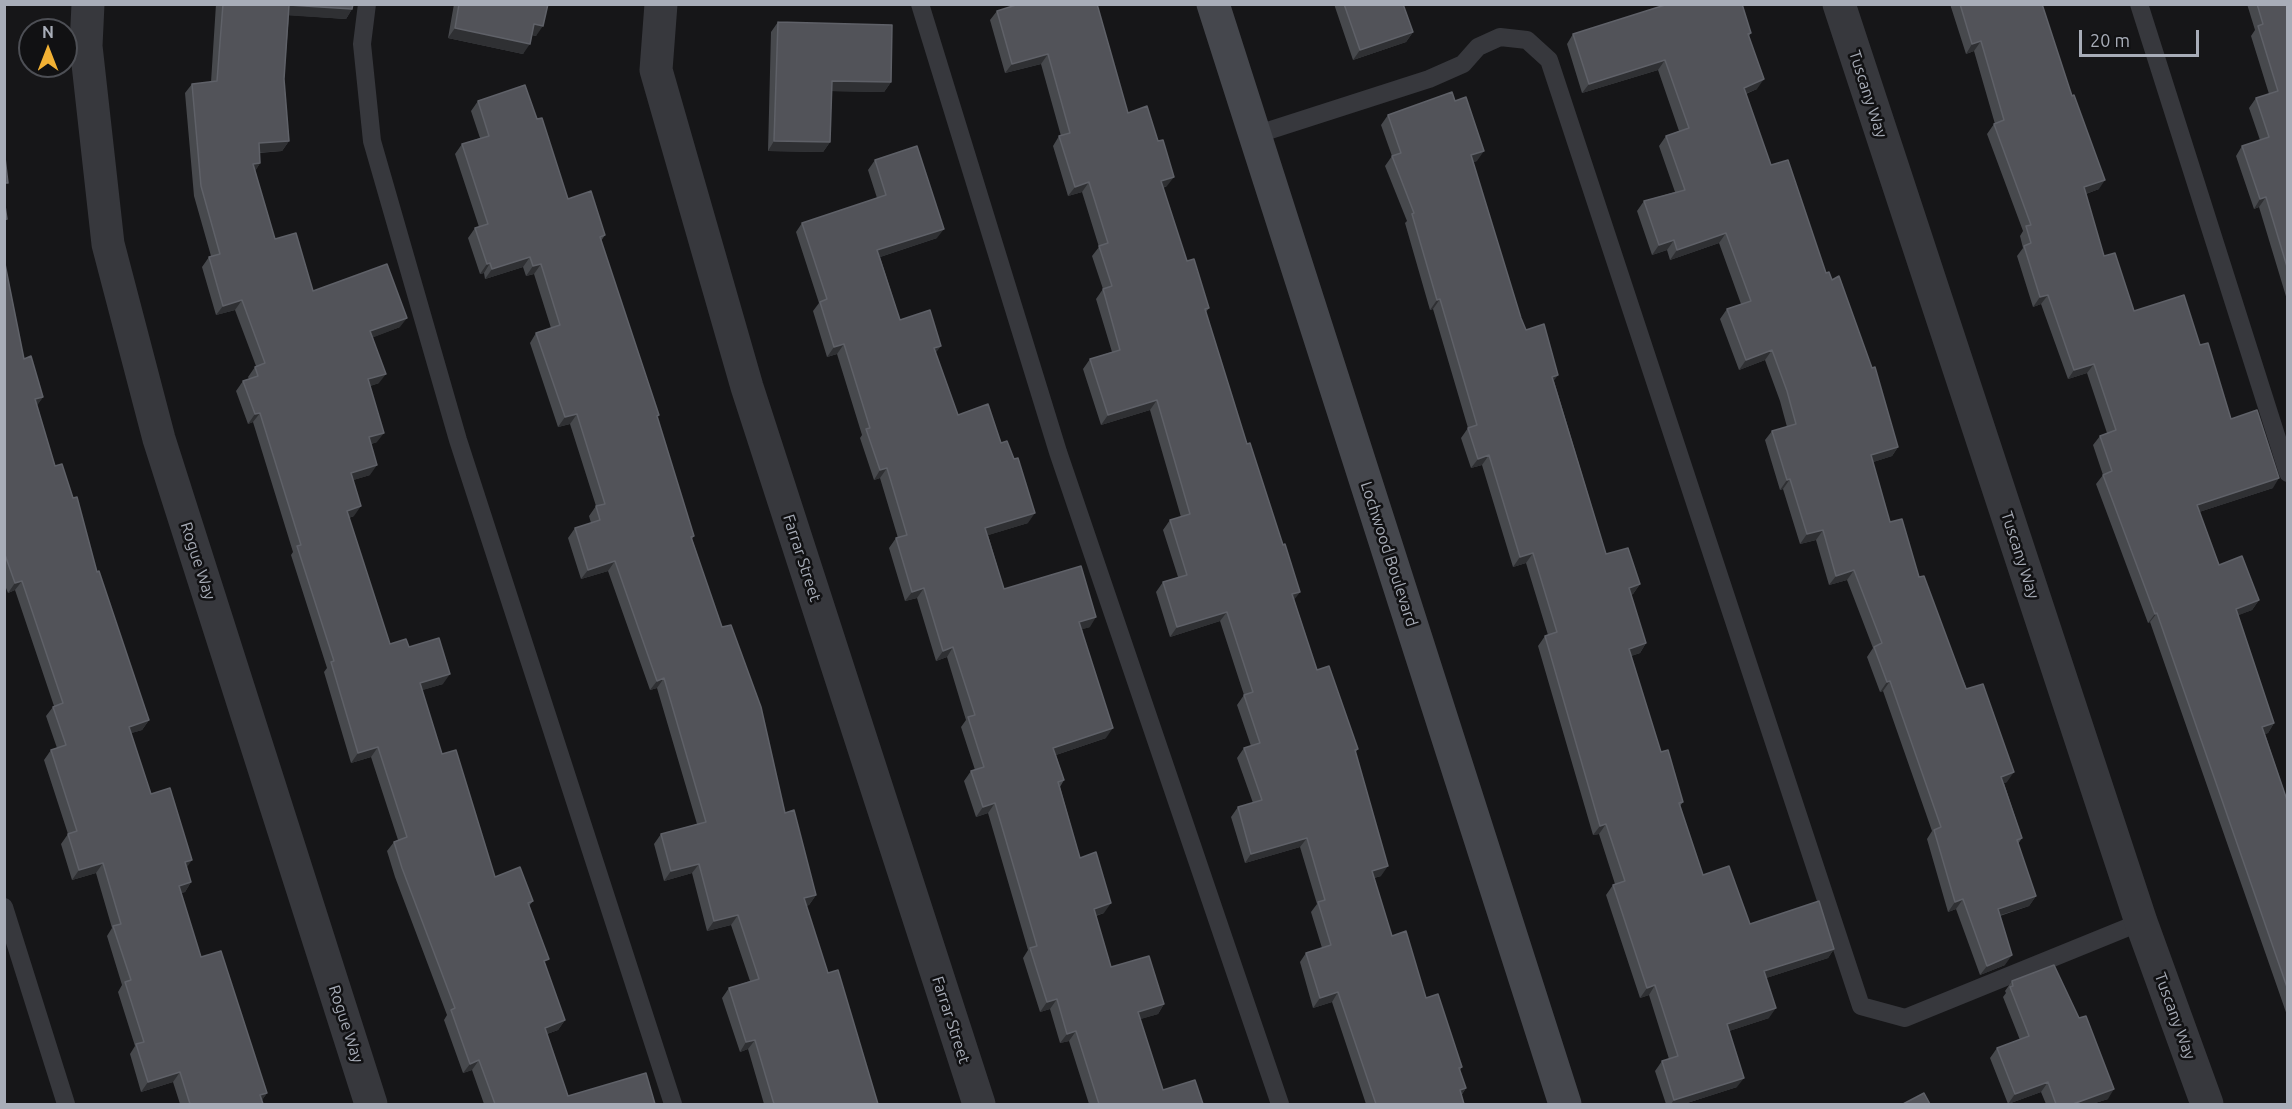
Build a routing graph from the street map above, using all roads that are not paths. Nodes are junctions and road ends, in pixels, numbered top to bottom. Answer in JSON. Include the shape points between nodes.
{"nodes":[{"id":1,"x":88,"y":4,"type":"edge"},
{"id":2,"x":367,"y":4,"type":"edge"},
{"id":3,"x":661,"y":4,"type":"edge"},
{"id":4,"x":920,"y":4,"type":"edge"},
{"id":5,"x":1213,"y":4,"type":"edge"},
{"id":6,"x":1839,"y":4,"type":"edge"},
{"id":7,"x":2139,"y":4,"type":"edge"},
{"id":8,"x":1255,"y":135,"type":"junction"},
{"id":9,"x":2288,"y":473,"type":"edge"},
{"id":10,"x":4,"y":907,"type":"edge"},
{"id":11,"x":2141,"y":922,"type":"junction"},
{"id":12,"x":66,"y":1104,"type":"edge"},
{"id":13,"x":371,"y":1104,"type":"edge"},
{"id":14,"x":673,"y":1104,"type":"edge"},
{"id":15,"x":979,"y":1104,"type":"edge"},
{"id":16,"x":1280,"y":1104,"type":"edge"},
{"id":17,"x":1565,"y":1104,"type":"edge"},
{"id":18,"x":2206,"y":1104,"type":"edge"}],
"edges":[{"from":1,"to":13,"type":"street","name":"Rogue Way","via":[[86,46],[108,244],[159,439]]},
{"from":2,"to":14,"type":"lane","via":[[362,44],[372,141],[458,440]]},
{"from":3,"to":15,"type":"street","name":"Farrar Street","via":[[656,70],[744,376]]},
{"from":4,"to":16,"type":"lane","via":[[1058,452]]},
{"from":5,"to":8,"type":"street","name":"Lochwood Boulevard"},
{"from":6,"to":11,"type":"street","name":"Tuscany Way"},
{"from":7,"to":9,"type":"lane"},
{"from":8,"to":11,"type":"lane","via":[[1429,80],[1463,64],[1478,47],[1500,37],[1527,40],[1549,60],[1861,1006],[1905,1018]]},
{"from":8,"to":17,"type":"street","name":"Lochwood Boulevard"},
{"from":10,"to":12,"type":"lane"},
{"from":11,"to":18,"type":"street","name":"Tuscany Way"}]}
